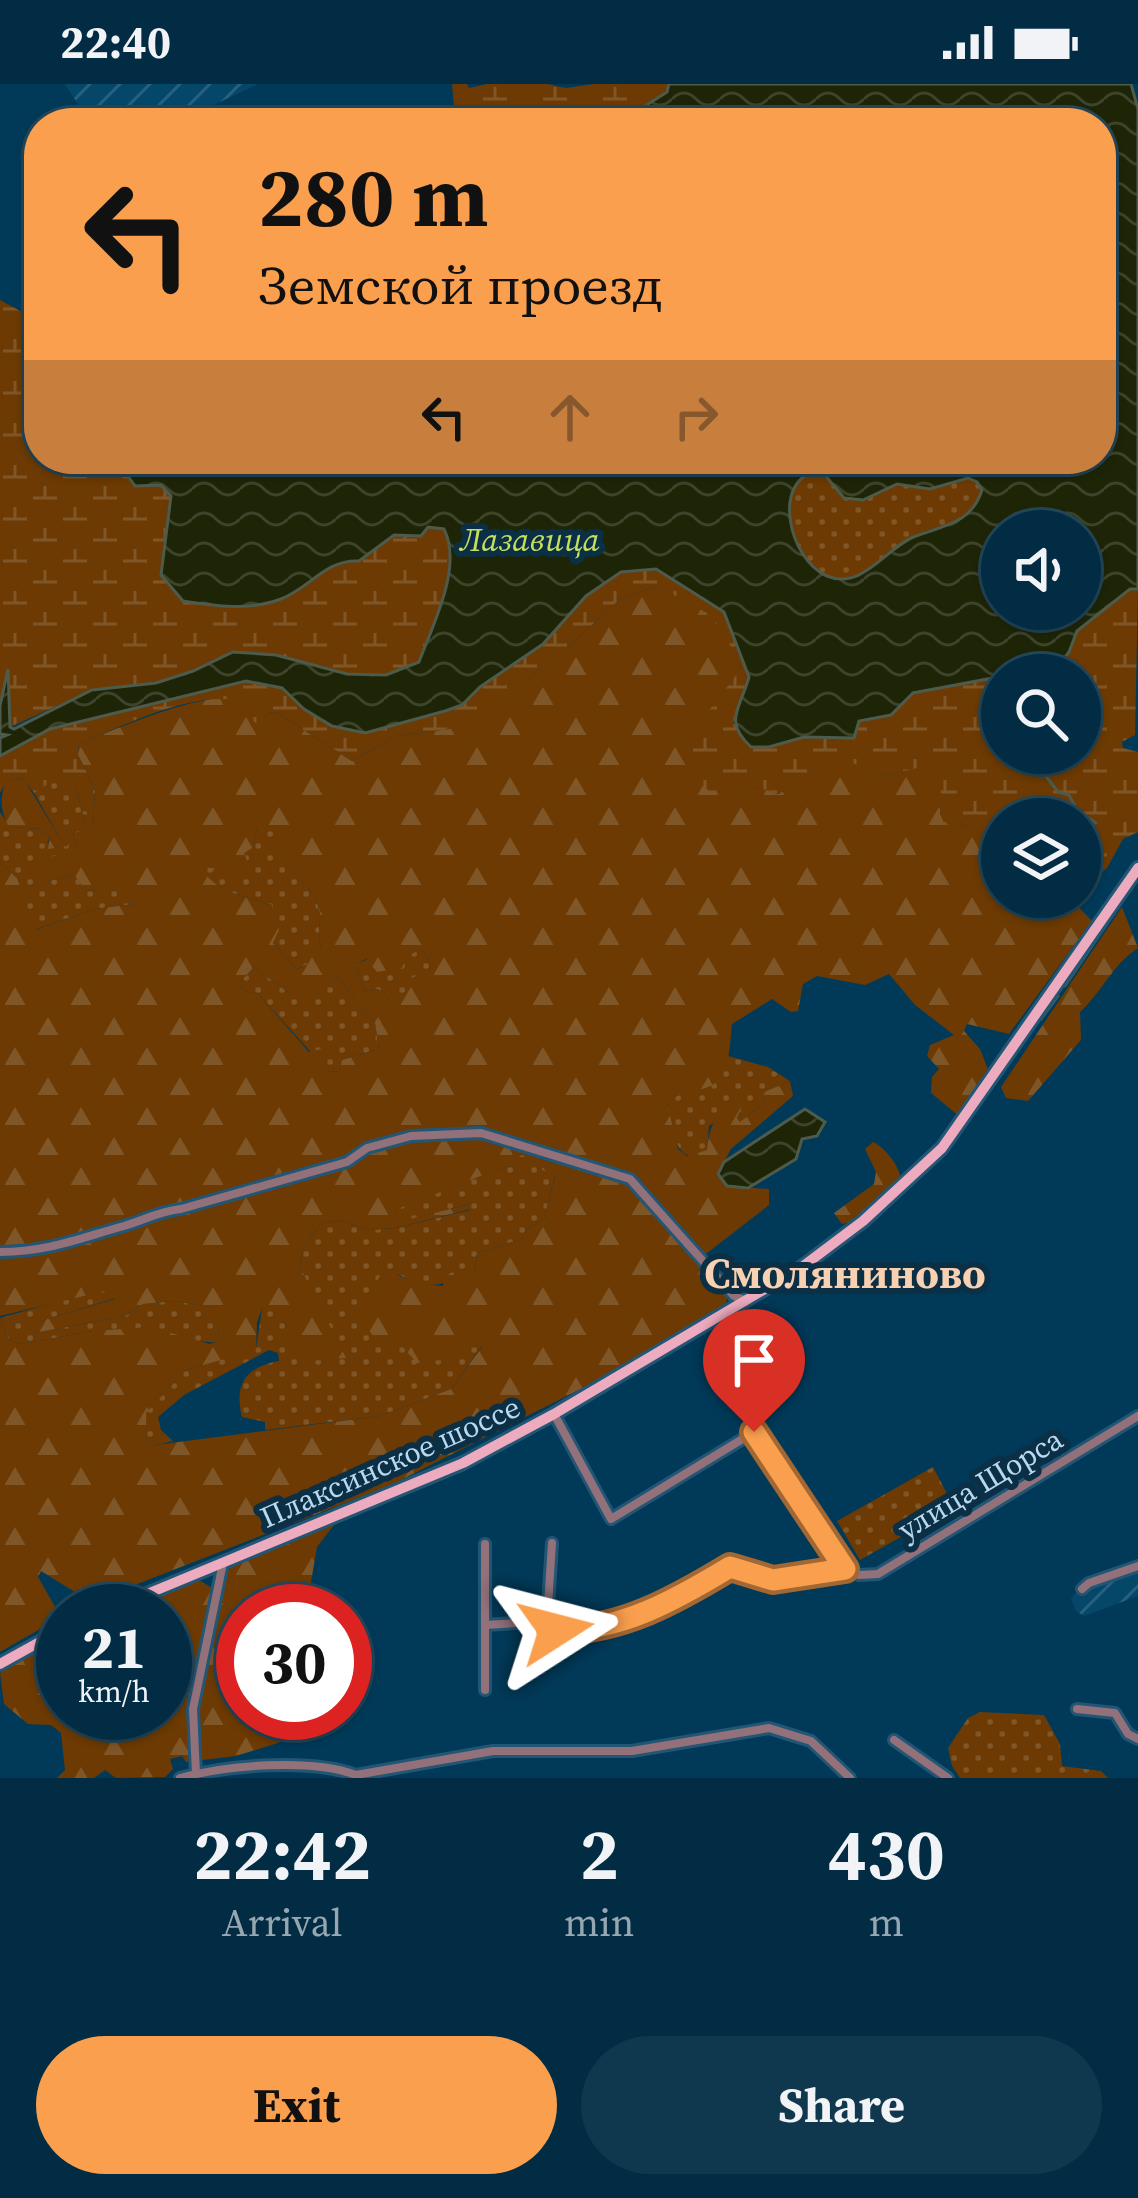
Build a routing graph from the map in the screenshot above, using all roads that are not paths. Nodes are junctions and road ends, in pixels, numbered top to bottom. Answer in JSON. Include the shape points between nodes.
{"nodes":[{"id":1,"x":1138,"y":868,"type":"edge"},
{"id":2,"x":0,"y":1252,"type":"edge"},
{"id":3,"x":748,"y":1301,"type":"junction"},
{"id":4,"x":554,"y":1414,"type":"junction"},
{"id":5,"x":1138,"y":1416,"type":"edge"},
{"id":6,"x":485,"y":1544,"type":"dead end"},
{"id":7,"x":552,"y":1544,"type":"dead end"},
{"id":8,"x":224,"y":1560,"type":"junction"},
{"id":9,"x":1138,"y":1566,"type":"edge"},
{"id":10,"x":844,"y":1570,"type":"junction"},
{"id":11,"x":168,"y":1584,"type":"edge"},
{"id":12,"x":1082,"y":1589,"type":"dead end"},
{"id":13,"x":547,"y":1622,"type":"junction"},
{"id":14,"x":484,"y":1625,"type":"junction"},
{"id":15,"x":36,"y":1644,"type":"edge"},
{"id":16,"x":0,"y":1664,"type":"edge"},
{"id":17,"x":485,"y":1690,"type":"dead end"},
{"id":18,"x":1077,"y":1709,"type":"dead end"},
{"id":19,"x":1138,"y":1739,"type":"edge"},
{"id":20,"x":894,"y":1740,"type":"dead end"},
{"id":21,"x":196,"y":1774,"type":"junction"},
{"id":22,"x":357,"y":1777,"type":"edge"},
{"id":23,"x":180,"y":1778,"type":"edge"},
{"id":24,"x":850,"y":1778,"type":"edge"},
{"id":25,"x":948,"y":1778,"type":"edge"}],
"edges":[{"from":1,"to":3,"type":"main road","name":"Плаксинское шоссе","via":[[942,1148],[863,1221]]},
{"from":2,"to":3,"type":"street","via":[[73,1243],[411,1136],[481,1133],[630,1180],[734,1296]]},
{"from":3,"to":4,"type":"main road","name":"Плаксинское шоссе"},
{"from":4,"to":8,"type":"main road","name":"Плаксинское шоссе","via":[[464,1462]]},
{"from":4,"to":10,"type":"street","via":[[611,1519],[754,1432]]},
{"from":5,"to":10,"type":"street","name":"улица Щорса","via":[[878,1574]]},
{"from":6,"to":14,"type":"street"},
{"from":7,"to":13,"type":"street"},
{"from":8,"to":11,"type":"main road","name":"Плаксинское шоссе"},
{"from":8,"to":21,"type":"street","via":[[193,1708]]},
{"from":9,"to":12,"type":"street"},
{"from":10,"to":13,"type":"street","name":"улица Щорса","via":[[773,1580],[730,1567],[647,1612],[574,1630]]},
{"from":13,"to":14,"type":"street","name":"улица Щорса"},
{"from":14,"to":17,"type":"street"},
{"from":15,"to":16,"type":"main road"},
{"from":18,"to":19,"type":"street","via":[[1115,1713]]},
{"from":20,"to":25,"type":"street"},
{"from":21,"to":22,"type":"street","via":[[335,1767]]},
{"from":21,"to":23,"type":"street"},
{"from":22,"to":24,"type":"street","via":[[493,1751],[632,1751],[769,1728],[811,1741]]}]}
